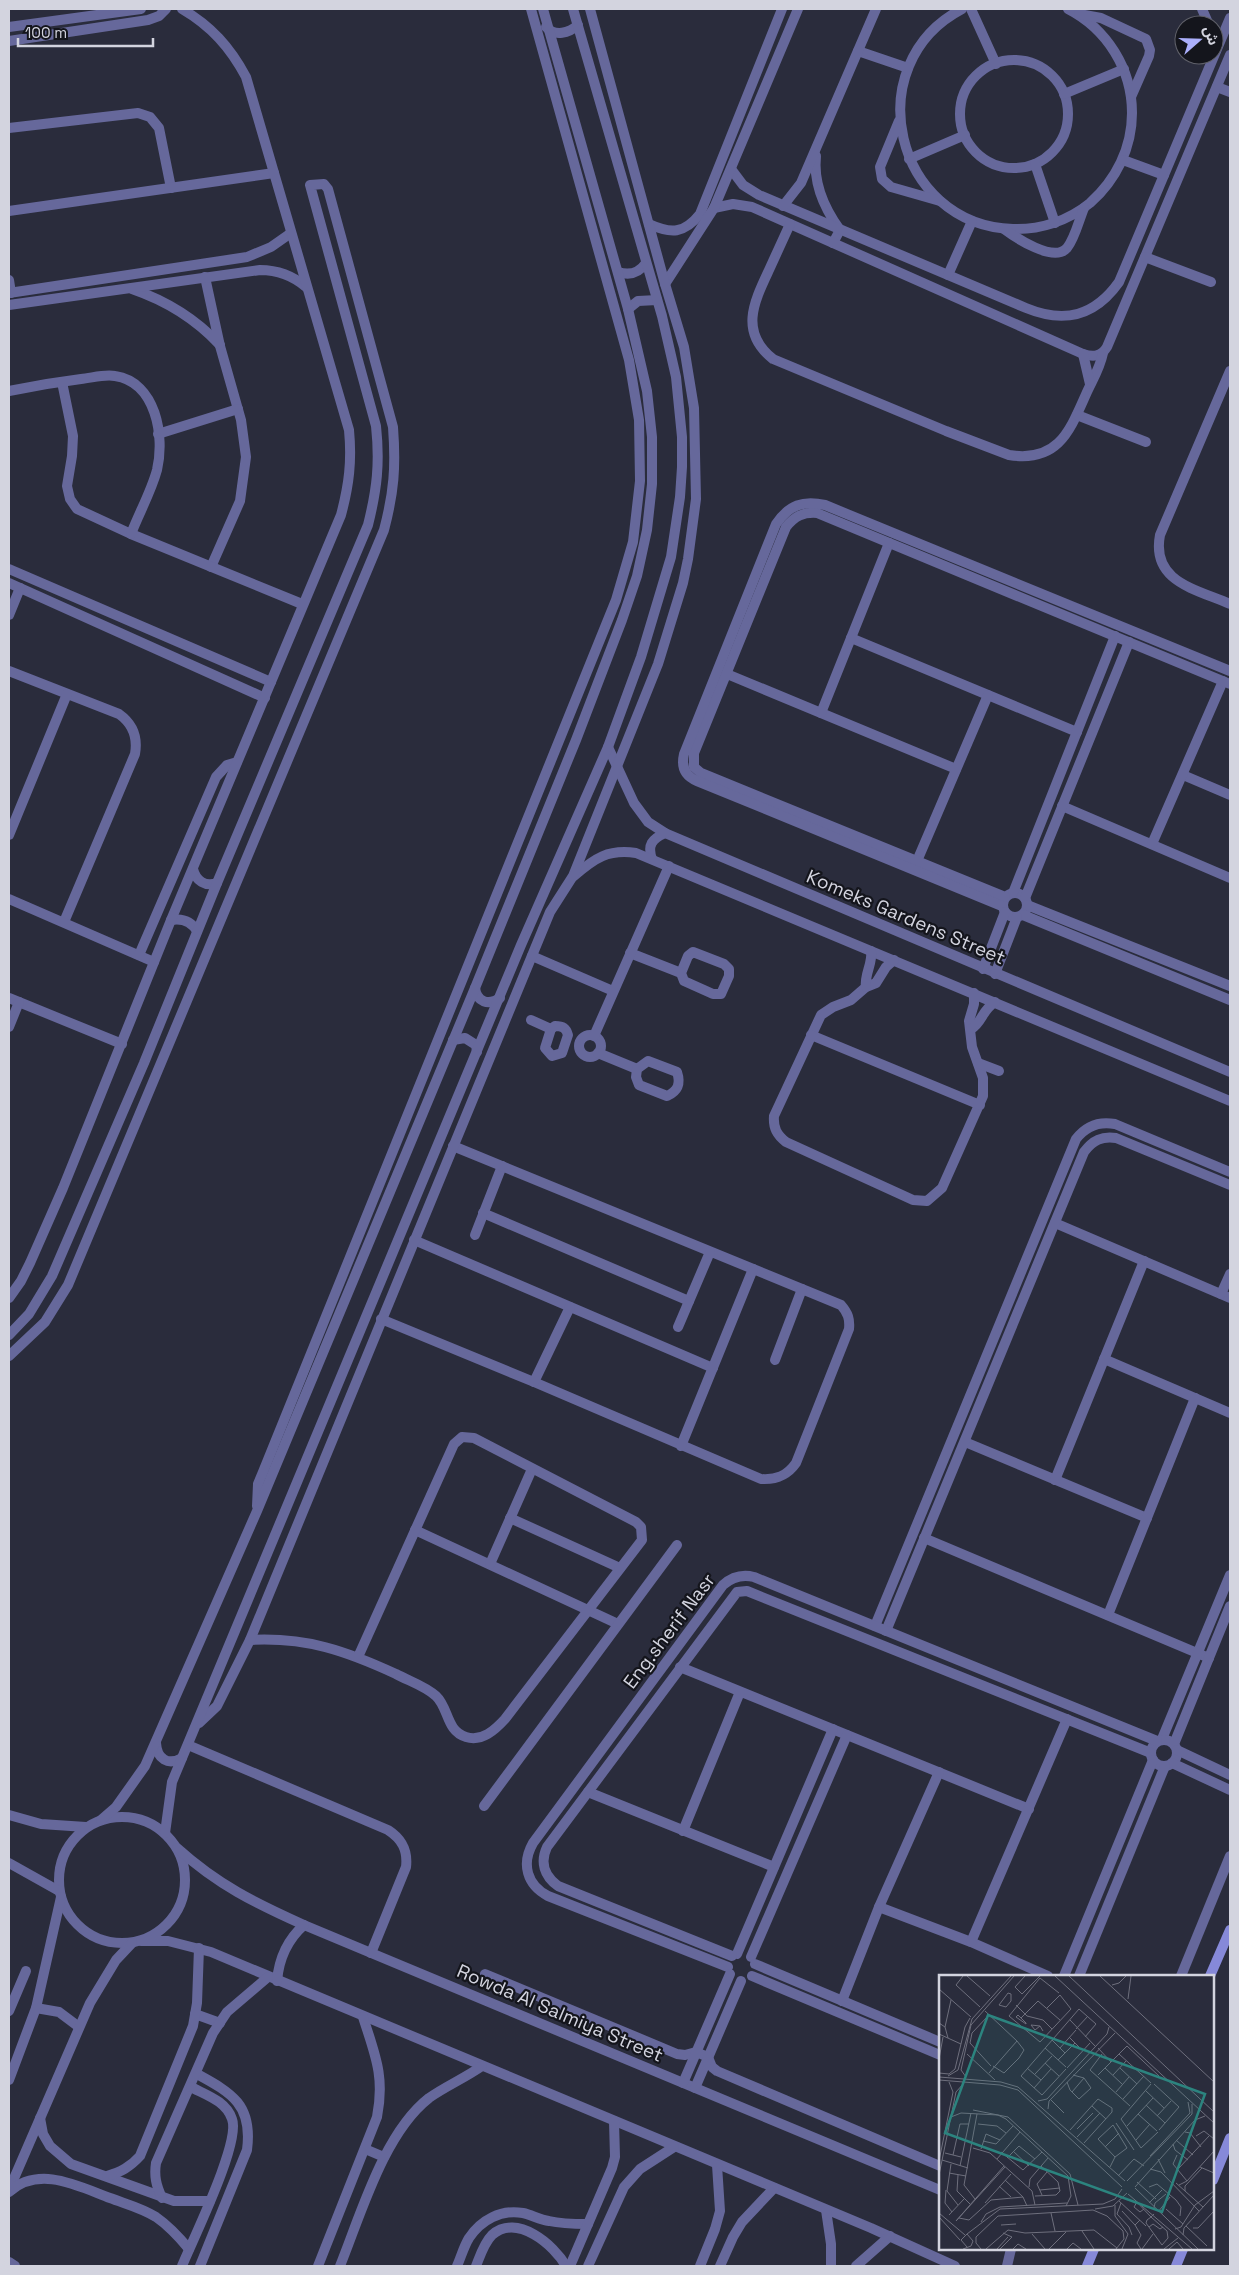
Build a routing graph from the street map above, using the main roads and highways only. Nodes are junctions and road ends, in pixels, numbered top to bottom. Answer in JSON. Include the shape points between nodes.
{"nodes":[{"id":1,"x":1230,"y":1930,"type":"edge"},
{"id":2,"x":1210,"y":1975,"type":"edge"},
{"id":3,"x":1230,"y":2138,"type":"edge"},
{"id":4,"x":1214,"y":2178,"type":"edge"},
{"id":5,"x":1094,"y":2250,"type":"edge"},
{"id":6,"x":1183,"y":2250,"type":"edge"},
{"id":7,"x":1086,"y":2266,"type":"edge"},
{"id":8,"x":1176,"y":2266,"type":"edge"}],
"edges":[{"from":1,"to":2,"type":"main road"},
{"from":3,"to":4,"type":"main road"},
{"from":5,"to":7,"type":"main road"},
{"from":6,"to":8,"type":"main road"}]}
